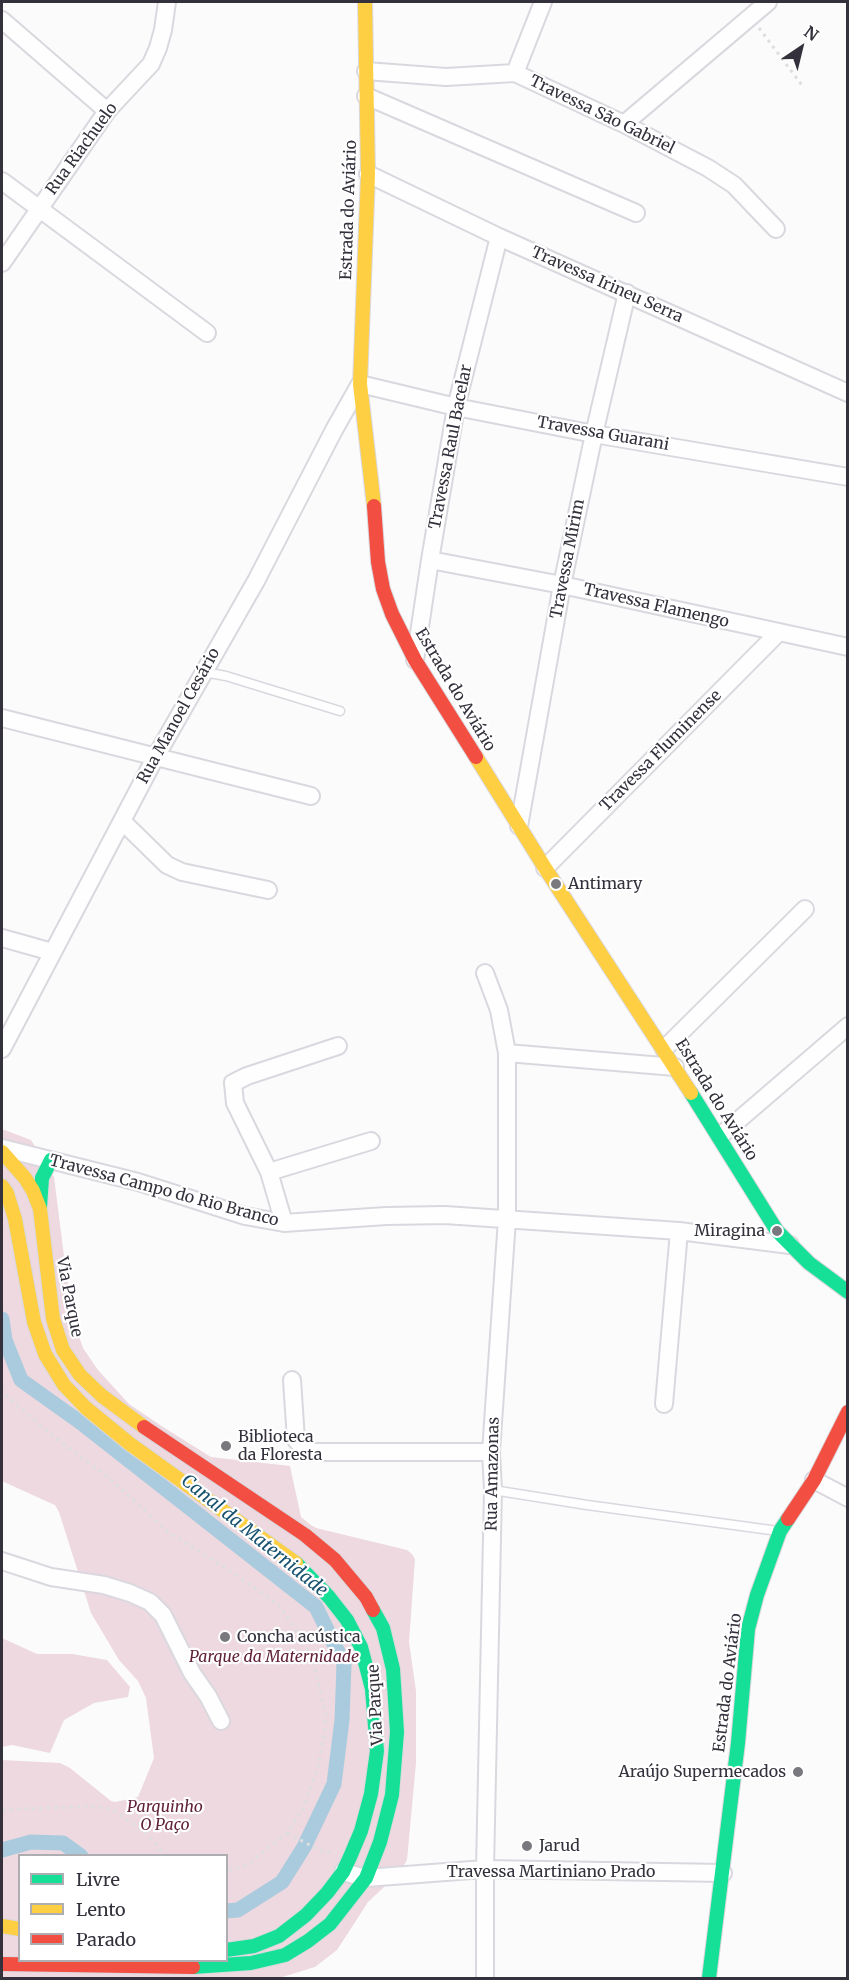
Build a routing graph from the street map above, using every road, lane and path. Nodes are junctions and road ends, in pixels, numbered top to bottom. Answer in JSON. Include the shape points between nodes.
{"nodes":[{"id":1,"x":167,"y":2,"type":"edge"},
{"id":2,"x":365,"y":2,"type":"edge"},
{"id":3,"x":543,"y":2,"type":"edge"},
{"id":4,"x":768,"y":2,"type":"edge"},
{"id":5,"x":750,"y":17,"type":"junction"},
{"id":6,"x":2,"y":20,"type":"edge"},
{"id":7,"x":366,"y":72,"type":"junction"},
{"id":8,"x":515,"y":74,"type":"junction"},
{"id":9,"x":804,"y":88,"type":"dead end"},
{"id":10,"x":366,"y":96,"type":"junction"},
{"id":11,"x":106,"y":111,"type":"junction"},
{"id":12,"x":624,"y":124,"type":"junction"},
{"id":13,"x":368,"y":174,"type":"junction"},
{"id":14,"x":2,"y":181,"type":"edge"},
{"id":15,"x":40,"y":208,"type":"junction"},
{"id":16,"x":636,"y":213,"type":"dead end"},
{"id":17,"x":776,"y":230,"type":"dead end"},
{"id":18,"x":500,"y":237,"type":"junction"},
{"id":19,"x":2,"y":263,"type":"edge"},
{"id":20,"x":627,"y":293,"type":"junction"},
{"id":21,"x":207,"y":333,"type":"dead end"},
{"id":22,"x":360,"y":384,"type":"junction"},
{"id":23,"x":848,"y":393,"type":"edge"},
{"id":24,"x":456,"y":407,"type":"junction"},
{"id":25,"x":594,"y":434,"type":"junction"},
{"id":26,"x":848,"y":477,"type":"edge"},
{"id":27,"x":430,"y":560,"type":"junction"},
{"id":28,"x":562,"y":585,"type":"junction"},
{"id":29,"x":777,"y":633,"type":"junction"},
{"id":30,"x":848,"y":647,"type":"edge"},
{"id":31,"x":415,"y":660,"type":"junction"},
{"id":32,"x":204,"y":672,"type":"junction"},
{"id":33,"x":340,"y":711,"type":"dead end"},
{"id":34,"x":2,"y":718,"type":"edge"},
{"id":35,"x":154,"y":758,"type":"junction"},
{"id":36,"x":311,"y":796,"type":"dead end"},
{"id":37,"x":122,"y":821,"type":"junction"},
{"id":38,"x":519,"y":826,"type":"junction"},
{"id":39,"x":545,"y":868,"type":"junction"},
{"id":40,"x":268,"y":890,"type":"dead end"},
{"id":41,"x":805,"y":909,"type":"dead end"},
{"id":42,"x":2,"y":938,"type":"edge"},
{"id":43,"x":52,"y":952,"type":"junction"},
{"id":44,"x":485,"y":973,"type":"dead end"},
{"id":45,"x":848,"y":1026,"type":"edge"},
{"id":46,"x":338,"y":1046,"type":"dead end"},
{"id":47,"x":2,"y":1049,"type":"edge"},
{"id":48,"x":664,"y":1049,"type":"junction"},
{"id":49,"x":507,"y":1053,"type":"junction"},
{"id":50,"x":675,"y":1067,"type":"junction"},
{"id":51,"x":720,"y":1136,"type":"junction"},
{"id":52,"x":371,"y":1141,"type":"dead end"},
{"id":53,"x":2,"y":1150,"type":"edge"},
{"id":54,"x":51,"y":1160,"type":"junction"},
{"id":55,"x":269,"y":1172,"type":"junction"},
{"id":56,"x":2,"y":1186,"type":"edge"},
{"id":57,"x":40,"y":1209,"type":"junction"},
{"id":58,"x":507,"y":1219,"type":"junction"},
{"id":59,"x":284,"y":1224,"type":"junction"},
{"id":60,"x":680,"y":1231,"type":"junction"},
{"id":61,"x":790,"y":1245,"type":"junction"},
{"id":62,"x":843,"y":1289,"type":"edge"},
{"id":63,"x":848,"y":1303,"type":"edge"},
{"id":64,"x":292,"y":1380,"type":"dead end"},
{"id":65,"x":2,"y":1388,"type":"edge"},
{"id":66,"x":664,"y":1404,"type":"dead end"},
{"id":67,"x":848,"y":1412,"type":"edge"},
{"id":68,"x":491,"y":1452,"type":"junction"},
{"id":69,"x":814,"y":1480,"type":"junction"},
{"id":70,"x":493,"y":1490,"type":"junction"},
{"id":71,"x":848,"y":1498,"type":"edge"},
{"id":72,"x":780,"y":1531,"type":"junction"},
{"id":73,"x":2,"y":1561,"type":"edge"},
{"id":74,"x":221,"y":1721,"type":"dead end"},
{"id":75,"x":2,"y":1810,"type":"edge"},
{"id":76,"x":287,"y":1833,"type":"junction"},
{"id":77,"x":319,"y":1850,"type":"dead end"},
{"id":78,"x":164,"y":1854,"type":"edge"},
{"id":79,"x":485,"y":1869,"type":"junction"},
{"id":80,"x":228,"y":1870,"type":"edge"},
{"id":81,"x":343,"y":1872,"type":"junction"},
{"id":82,"x":723,"y":1873,"type":"junction"},
{"id":83,"x":366,"y":1878,"type":"junction"},
{"id":84,"x":2,"y":1926,"type":"edge"},
{"id":85,"x":18,"y":1929,"type":"edge"},
{"id":86,"x":228,"y":1950,"type":"edge"},
{"id":87,"x":2,"y":1964,"type":"edge"},
{"id":88,"x":484,"y":1978,"type":"edge"},
{"id":89,"x":710,"y":1978,"type":"edge"}],
"edges":[{"from":1,"to":11,"type":"street","name":"Rua Riachuelo","via":[[163,30],[151,64]]},
{"from":2,"to":7,"type":"street","name":"Estrada do Aviário"},
{"from":3,"to":8,"type":"street"},
{"from":4,"to":5,"type":"street"},
{"from":5,"to":9,"type":"path"},
{"from":5,"to":12,"type":"street"},
{"from":6,"to":11,"type":"street"},
{"from":7,"to":8,"type":"street","name":"Travessa São Gabriel","via":[[446,77]]},
{"from":7,"to":10,"type":"street","name":"Estrada do Aviário"},
{"from":8,"to":12,"type":"street","name":"Travessa São Gabriel"},
{"from":10,"to":13,"type":"street","name":"Estrada do Aviário"},
{"from":10,"to":16,"type":"street"},
{"from":11,"to":15,"type":"street","name":"Rua Riachuelo"},
{"from":12,"to":17,"type":"street","name":"Travessa São Gabriel","via":[[734,185]]},
{"from":13,"to":18,"type":"street","name":"Travessa Irineu Serra"},
{"from":13,"to":22,"type":"street","name":"Estrada do Aviário"},
{"from":14,"to":15,"type":"street"},
{"from":15,"to":19,"type":"street","name":"Rua Riachuelo"},
{"from":15,"to":21,"type":"street"},
{"from":18,"to":20,"type":"street","name":"Travessa Irineu Serra"},
{"from":18,"to":24,"type":"street","name":"Travessa Raul Bacelar"},
{"from":20,"to":23,"type":"street","name":"Travessa Irineu Serra"},
{"from":20,"to":25,"type":"street","name":"Travessa Mirim"},
{"from":22,"to":24,"type":"street","name":"Travessa Guarani"},
{"from":22,"to":31,"type":"street","name":"Estrada do Aviário","via":[[383,589]]},
{"from":22,"to":32,"type":"street","name":"Rua Manoel Cesário"},
{"from":24,"to":25,"type":"street","name":"Travessa Guarani"},
{"from":24,"to":27,"type":"street","name":"Travessa Raul Bacelar"},
{"from":25,"to":26,"type":"street","name":"Travessa Guarani"},
{"from":25,"to":28,"type":"street","name":"Travessa Mirim"},
{"from":27,"to":28,"type":"street","name":"Travessa Flamengo"},
{"from":27,"to":31,"type":"street","name":"Travessa Raul Bacelar"},
{"from":28,"to":29,"type":"street","name":"Travessa Flamengo"},
{"from":28,"to":38,"type":"street","name":"Travessa Mirim"},
{"from":29,"to":30,"type":"street","name":"Travessa Flamengo"},
{"from":29,"to":39,"type":"street","name":"Travessa Fluminense"},
{"from":31,"to":38,"type":"street","name":"Estrada do Aviário"},
{"from":32,"to":33,"type":"lane"},
{"from":32,"to":35,"type":"street","name":"Rua Manoel Cesário"},
{"from":34,"to":35,"type":"street"},
{"from":35,"to":36,"type":"street"},
{"from":35,"to":37,"type":"street","name":"Rua Manoel Cesário"},
{"from":37,"to":40,"type":"street","via":[[167,865],[182,872]]},
{"from":37,"to":43,"type":"street","name":"Rua Manoel Cesário"},
{"from":38,"to":39,"type":"street","name":"Estrada do Aviário"},
{"from":39,"to":48,"type":"street","name":"Estrada do Aviário"},
{"from":41,"to":48,"type":"street"},
{"from":42,"to":43,"type":"street"},
{"from":43,"to":47,"type":"street","name":"Rua Manoel Cesário"},
{"from":44,"to":49,"type":"street","name":"Rua Amazonas","via":[[499,1010]]},
{"from":45,"to":51,"type":"street"},
{"from":46,"to":55,"type":"street","via":[[233,1083],[235,1102]]},
{"from":48,"to":50,"type":"street","name":"Estrada do Aviário"},
{"from":49,"to":50,"type":"street"},
{"from":49,"to":58,"type":"street","name":"Rua Amazonas"},
{"from":50,"to":51,"type":"street","name":"Estrada do Aviário"},
{"from":51,"to":61,"type":"street","name":"Estrada do Aviário","via":[[777,1231]]},
{"from":52,"to":55,"type":"street"},
{"from":53,"to":54,"type":"street","name":"Travessa Campo do Rio Branco"},
{"from":53,"to":57,"type":"street","name":"Via Parque","via":[[25,1178]]},
{"from":54,"to":57,"type":"street","via":[[42,1178]]},
{"from":54,"to":59,"type":"street","name":"Travessa Campo do Rio Branco"},
{"from":55,"to":59,"type":"street"},
{"from":56,"to":81,"type":"street","name":"Via Parque","via":[[15,1219],[34,1322],[45,1354],[64,1385],[130,1444],[297,1564],[347,1620],[361,1647],[372,1689],[377,1751],[361,1831]]},
{"from":57,"to":83,"type":"street","name":"Via Parque","via":[[53,1319],[63,1350],[80,1376],[129,1417],[305,1535],[335,1560],[366,1597],[383,1628],[393,1669],[397,1732],[392,1795]]},
{"from":58,"to":59,"type":"street","name":"Travessa Campo do Rio Branco","via":[[386,1216]]},
{"from":58,"to":60,"type":"street","name":"Travessa Campo do Rio Branco"},
{"from":58,"to":68,"type":"street","name":"Rua Amazonas"},
{"from":60,"to":61,"type":"street","name":"Travessa Campo do Rio Branco"},
{"from":60,"to":66,"type":"street"},
{"from":61,"to":62,"type":"street","name":"Estrada do Aviário"},
{"from":62,"to":63,"type":"street","name":"Estrada do Aviário"},
{"from":64,"to":68,"type":"street","via":[[296,1440],[312,1452]]},
{"from":65,"to":76,"type":"path","via":[[41,1426],[107,1476],[168,1532],[278,1604],[300,1636],[313,1660],[326,1715],[318,1766],[303,1809]]},
{"from":67,"to":69,"type":"street","name":"Estrada do Aviário"},
{"from":68,"to":70,"type":"street","name":"Rua Amazonas"},
{"from":69,"to":71,"type":"street"},
{"from":69,"to":72,"type":"street","name":"Estrada do Aviário"},
{"from":70,"to":72,"type":"lane"},
{"from":70,"to":79,"type":"street","name":"Rua Amazonas"},
{"from":72,"to":82,"type":"street","name":"Estrada do Aviário","via":[[748,1629]]},
{"from":73,"to":74,"type":"street","via":[[51,1577],[104,1585],[150,1602],[163,1615]]},
{"from":75,"to":78,"type":"path","via":[[91,1806],[112,1809],[147,1834]]},
{"from":76,"to":77,"type":"path"},
{"from":76,"to":80,"type":"path","via":[[247,1865]]},
{"from":79,"to":82,"type":"street","name":"Travessa Martiniano Prado"},
{"from":79,"to":83,"type":"street","name":"Travessa Martiniano Prado"},
{"from":79,"to":88,"type":"street","name":"Rua Amazonas"},
{"from":81,"to":83,"type":"street","name":"Travessa Martiniano Prado"},
{"from":81,"to":86,"type":"street","name":"Via Parque","via":[[306,1915],[279,1936],[254,1946]]},
{"from":82,"to":89,"type":"street","name":"Estrada do Aviário"},
{"from":83,"to":87,"type":"street","name":"Via Parque","via":[[330,1924],[315,1936],[285,1954],[251,1963],[187,1967]]},
{"from":84,"to":85,"type":"street"}]}
